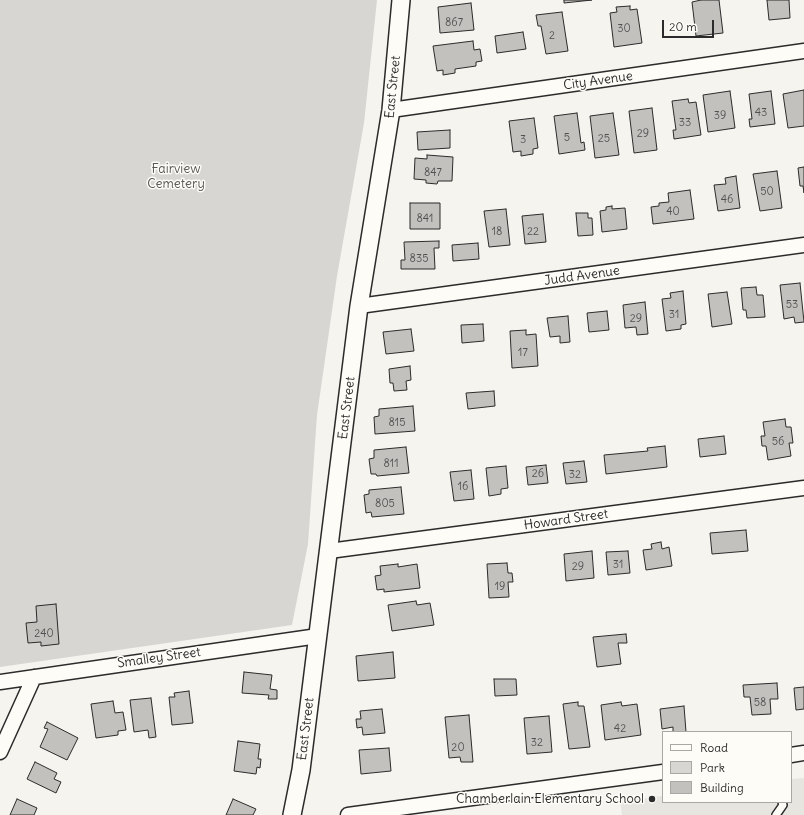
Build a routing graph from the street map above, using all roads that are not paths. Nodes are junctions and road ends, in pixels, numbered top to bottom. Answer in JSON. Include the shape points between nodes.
{"nodes":[{"id":1,"x":401,"y":0,"type":"edge"},
{"id":2,"x":804,"y":51,"type":"edge"},
{"id":3,"x":391,"y":110,"type":"junction"},
{"id":4,"x":804,"y":246,"type":"edge"},
{"id":5,"x":359,"y":306,"type":"junction"},
{"id":6,"x":804,"y":488,"type":"edge"},
{"id":7,"x":329,"y":551,"type":"junction"},
{"id":8,"x":318,"y":636,"type":"junction"},
{"id":9,"x":34,"y":677,"type":"junction"},
{"id":10,"x":0,"y":682,"type":"edge"},
{"id":11,"x":0,"y":752,"type":"edge"},
{"id":12,"x":804,"y":753,"type":"edge"},
{"id":13,"x":792,"y":755,"type":"edge"},
{"id":14,"x":662,"y":772,"type":"edge"},
{"id":15,"x":782,"y":803,"type":"edge"},
{"id":16,"x":292,"y":815,"type":"edge"},
{"id":17,"x":348,"y":815,"type":"edge"},
{"id":18,"x":776,"y":815,"type":"edge"}],
"edges":[{"from":1,"to":3,"type":"street","name":"East Street"},
{"from":2,"to":3,"type":"street","name":"City Avenue"},
{"from":3,"to":5,"type":"street","name":"East Street"},
{"from":4,"to":5,"type":"street","name":"Judd Avenue"},
{"from":5,"to":7,"type":"street","name":"East Street"},
{"from":6,"to":7,"type":"street","name":"Howard Street"},
{"from":7,"to":8,"type":"street","name":"East Street"},
{"from":8,"to":9,"type":"street","name":"Smalley Street"},
{"from":8,"to":16,"type":"street","name":"East Street","via":[[301,770]]},
{"from":9,"to":10,"type":"street","name":"Smalley Street"},
{"from":9,"to":11,"type":"street"},
{"from":12,"to":13,"type":"street"},
{"from":14,"to":17,"type":"street"},
{"from":15,"to":18,"type":"lane","via":[[783,806]]}]}
